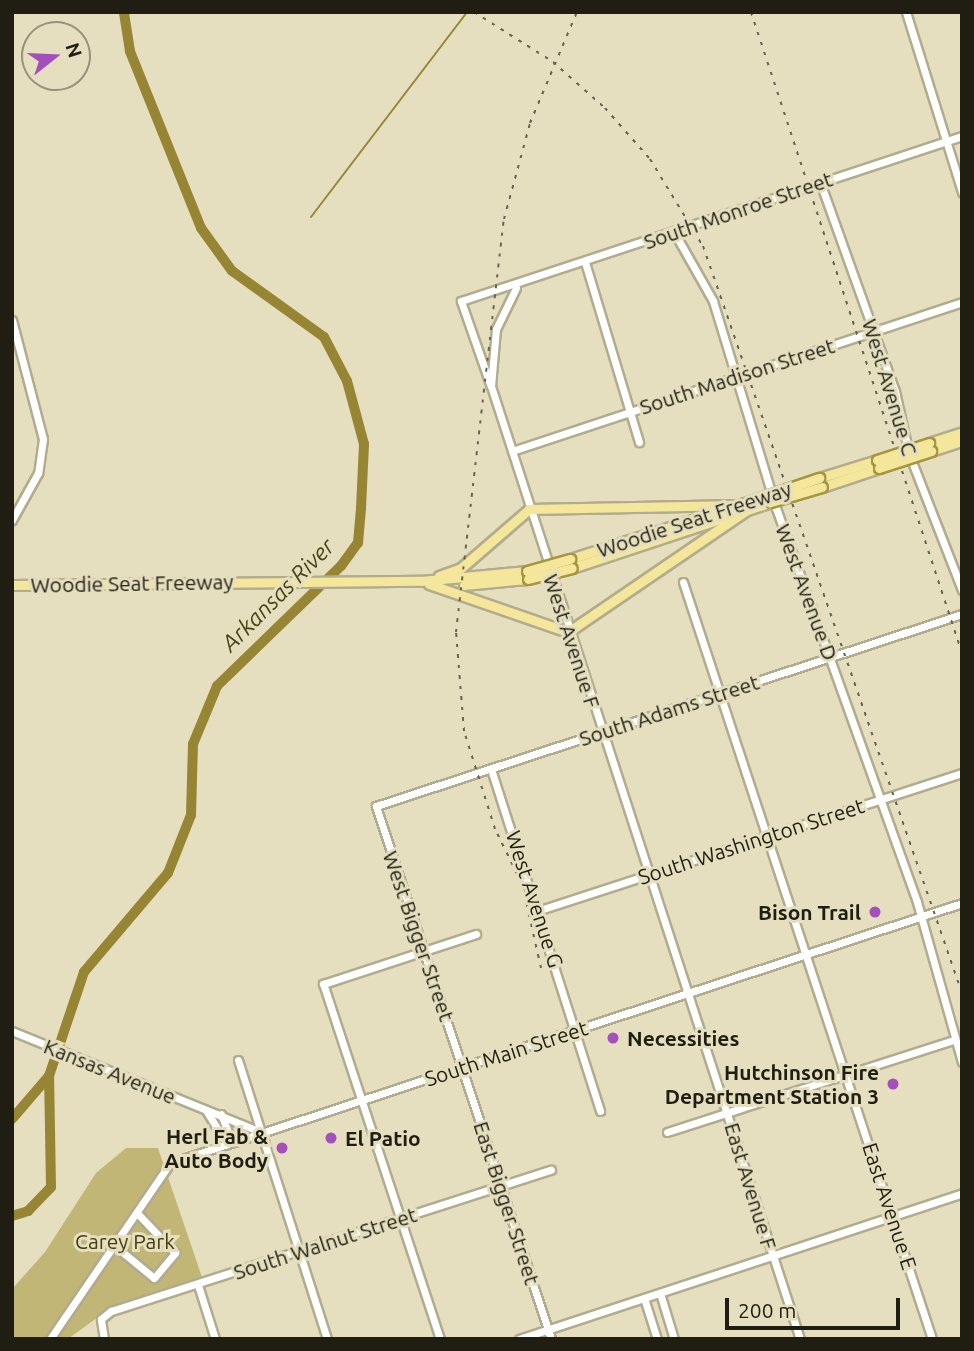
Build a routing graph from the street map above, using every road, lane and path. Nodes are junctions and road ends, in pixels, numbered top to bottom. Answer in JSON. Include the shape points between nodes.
{"nodes":[{"id":1,"x":906,"y":12,"type":"edge"},
{"id":2,"x":962,"y":136,"type":"edge"},
{"id":3,"x":946,"y":141,"type":"junction"},
{"id":4,"x":820,"y":183,"type":"junction"},
{"id":5,"x":962,"y":192,"type":"edge"},
{"id":6,"x":674,"y":232,"type":"junction"},
{"id":7,"x":585,"y":262,"type":"junction"},
{"id":8,"x":516,"y":288,"type":"junction"},
{"id":9,"x":962,"y":302,"type":"edge"},
{"id":10,"x":12,"y":320,"type":"edge"},
{"id":11,"x":875,"y":331,"type":"junction"},
{"id":12,"x":739,"y":376,"type":"junction"},
{"id":13,"x":491,"y":386,"type":"junction"},
{"id":14,"x":630,"y":411,"type":"junction"},
{"id":15,"x":962,"y":432,"type":"edge"},
{"id":16,"x":962,"y":441,"type":"edge"},
{"id":17,"x":639,"y":442,"type":"dead end"},
{"id":18,"x":930,"y":447,"type":"junction"},
{"id":19,"x":512,"y":451,"type":"junction"},
{"id":20,"x":743,"y":507,"type":"junction"},
{"id":21,"x":529,"y":509,"type":"junction"},
{"id":22,"x":12,"y":520,"type":"edge"},
{"id":23,"x":421,"y":581,"type":"junction"},
{"id":24,"x":683,"y":582,"type":"dead end"},
{"id":25,"x":12,"y":584,"type":"edge"},
{"id":26,"x":962,"y":590,"type":"edge"},
{"id":27,"x":962,"y":614,"type":"edge"},
{"id":28,"x":568,"y":632,"type":"junction"},
{"id":29,"x":829,"y":657,"type":"junction"},
{"id":30,"x":720,"y":693,"type":"junction"},
{"id":31,"x":603,"y":732,"type":"junction"},
{"id":32,"x":491,"y":769,"type":"junction"},
{"id":33,"x":962,"y":773,"type":"edge"},
{"id":34,"x":881,"y":799,"type":"junction"},
{"id":35,"x":376,"y":806,"type":"joint"},
{"id":36,"x":768,"y":836,"type":"junction"},
{"id":37,"x":649,"y":874,"type":"junction"},
{"id":38,"x":962,"y":903,"type":"edge"},
{"id":39,"x":540,"y":910,"type":"junction"},
{"id":40,"x":921,"y":917,"type":"junction"},
{"id":41,"x":476,"y":934,"type":"dead end"},
{"id":42,"x":423,"y":950,"type":"junction"},
{"id":43,"x":808,"y":953,"type":"junction"},
{"id":44,"x":688,"y":993,"type":"junction"},
{"id":45,"x":575,"y":1030,"type":"junction"},
{"id":46,"x":12,"y":1031,"type":"edge"},
{"id":47,"x":953,"y":1040,"type":"junction"},
{"id":48,"x":237,"y":1060,"type":"dead end"},
{"id":49,"x":962,"y":1062,"type":"edge"},
{"id":50,"x":463,"y":1067,"type":"junction"},
{"id":51,"x":846,"y":1073,"type":"junction"},
{"id":52,"x":362,"y":1100,"type":"junction"},
{"id":53,"x":207,"y":1111,"type":"junction"},
{"id":54,"x":600,"y":1111,"type":"dead end"},
{"id":55,"x":727,"y":1112,"type":"junction"},
{"id":56,"x":221,"y":1114,"type":"junction"},
{"id":57,"x":667,"y":1132,"type":"dead end"},
{"id":58,"x":261,"y":1133,"type":"junction"},
{"id":59,"x":230,"y":1143,"type":"junction"},
{"id":60,"x":551,"y":1170,"type":"dead end"},
{"id":61,"x":502,"y":1186,"type":"junction"},
{"id":62,"x":962,"y":1193,"type":"edge"},
{"id":63,"x":139,"y":1215,"type":"junction"},
{"id":64,"x":893,"y":1216,"type":"junction"},
{"id":65,"x":400,"y":1219,"type":"junction"},
{"id":66,"x":115,"y":1247,"type":"junction"},
{"id":67,"x":299,"y":1252,"type":"junction"},
{"id":68,"x":773,"y":1256,"type":"junction"},
{"id":69,"x":198,"y":1285,"type":"junction"},
{"id":70,"x":660,"y":1293,"type":"junction"},
{"id":71,"x":643,"y":1298,"type":"junction"},
{"id":72,"x":548,"y":1329,"type":"junction"},
{"id":73,"x":50,"y":1339,"type":"edge"},
{"id":74,"x":104,"y":1339,"type":"edge"},
{"id":75,"x":215,"y":1339,"type":"edge"},
{"id":76,"x":327,"y":1339,"type":"edge"},
{"id":77,"x":440,"y":1339,"type":"edge"},
{"id":78,"x":519,"y":1339,"type":"edge"},
{"id":79,"x":551,"y":1339,"type":"edge"},
{"id":80,"x":657,"y":1339,"type":"edge"},
{"id":81,"x":674,"y":1339,"type":"edge"},
{"id":82,"x":800,"y":1339,"type":"edge"},
{"id":83,"x":932,"y":1339,"type":"edge"}],
"edges":[{"from":1,"to":3,"type":"street"},
{"from":2,"to":3,"type":"street","name":"South Monroe Street"},
{"from":3,"to":4,"type":"street","name":"South Monroe Street"},
{"from":3,"to":5,"type":"street"},
{"from":4,"to":6,"type":"street","name":"South Monroe Street"},
{"from":4,"to":11,"type":"street","name":"West Avenue C"},
{"from":6,"to":7,"type":"street","name":"South Monroe Street"},
{"from":6,"to":12,"type":"street","name":"West Avenue D","via":[[713,301]]},
{"from":7,"to":8,"type":"street","name":"South Monroe Street"},
{"from":7,"to":14,"type":"street"},
{"from":8,"to":13,"type":"street","name":"West Avenue F","via":[[496,329]]},
{"from":8,"to":13,"type":"street","name":"South Monroe Street","via":[[461,301]]},
{"from":9,"to":11,"type":"street","name":"South Madison Street"},
{"from":10,"to":22,"type":"street","via":[[43,439],[38,473]]},
{"from":11,"to":12,"type":"street","name":"South Madison Street"},
{"from":11,"to":26,"type":"street","name":"West Avenue C","via":[[909,454]]},
{"from":12,"to":14,"type":"street","name":"South Madison Street"},
{"from":12,"to":29,"type":"street","name":"West Avenue D"},
{"from":13,"to":19,"type":"street","name":"West Avenue F"},
{"from":14,"to":17,"type":"street"},
{"from":14,"to":19,"type":"street","name":"South Madison Street"},
{"from":15,"to":18,"type":"main road","name":"Woodie Seat Freeway"},
{"from":16,"to":18,"type":"main road","name":"Woodie Seat Freeway"},
{"from":18,"to":20,"type":"main road","name":"Woodie Seat Freeway","bridge":true},
{"from":19,"to":21,"type":"street","name":"West Avenue F"},
{"from":20,"to":21,"type":"main road"},
{"from":20,"to":23,"type":"main road","name":"Woodie Seat Freeway","bridge":true,"via":[[528,575]]},
{"from":20,"to":28,"type":"main road"},
{"from":21,"to":23,"type":"main road","via":[[461,568]]},
{"from":21,"to":28,"type":"street","name":"West Avenue F"},
{"from":23,"to":25,"type":"main road","name":"Woodie Seat Freeway"},
{"from":23,"to":28,"type":"main road"},
{"from":24,"to":30,"type":"street","name":"East Avenue E"},
{"from":27,"to":29,"type":"street","name":"South Adams Street"},
{"from":28,"to":31,"type":"street","name":"West Avenue F"},
{"from":29,"to":30,"type":"street","name":"South Adams Street"},
{"from":29,"to":34,"type":"street","name":"West Avenue D"},
{"from":30,"to":31,"type":"street","name":"South Adams Street"},
{"from":30,"to":36,"type":"street","name":"East Avenue E"},
{"from":31,"to":32,"type":"street","name":"South Adams Street"},
{"from":31,"to":37,"type":"street","name":"West Avenue F"},
{"from":32,"to":35,"type":"street","name":"South Adams Street"},
{"from":32,"to":39,"type":"street","name":"West Avenue G"},
{"from":33,"to":34,"type":"street","name":"South Washington Street"},
{"from":34,"to":36,"type":"street","name":"South Washington Street"},
{"from":34,"to":40,"type":"street","name":"West Avenue D"},
{"from":35,"to":42,"type":"street","name":"West Bigger Street"},
{"from":36,"to":37,"type":"street","name":"South Washington Street"},
{"from":36,"to":43,"type":"street","name":"East Avenue E"},
{"from":37,"to":39,"type":"street","name":"South Washington Street"},
{"from":37,"to":44,"type":"street","name":"West Avenue F"},
{"from":38,"to":40,"type":"street","name":"South Main Street"},
{"from":39,"to":45,"type":"street","name":"West Avenue G"},
{"from":40,"to":43,"type":"street","name":"South Main Street"},
{"from":40,"to":47,"type":"street","name":"West Avenue D"},
{"from":41,"to":42,"type":"street"},
{"from":42,"to":50,"type":"street","name":"West Bigger Street"},
{"from":42,"to":52,"type":"street","via":[[323,984]]},
{"from":43,"to":44,"type":"street","name":"South Main Street"},
{"from":43,"to":51,"type":"street","name":"East Avenue E"},
{"from":44,"to":45,"type":"street","name":"South Main Street"},
{"from":44,"to":55,"type":"street","name":"East Avenue F"},
{"from":45,"to":50,"type":"street","name":"South Main Street"},
{"from":45,"to":54,"type":"street","name":"West Avenue G"},
{"from":46,"to":53,"type":"street","name":"Kansas Avenue"},
{"from":47,"to":49,"type":"street","name":"West Avenue D"},
{"from":47,"to":51,"type":"street"},
{"from":48,"to":58,"type":"street"},
{"from":50,"to":52,"type":"street","name":"South Main Street"},
{"from":50,"to":61,"type":"street","name":"East Bigger Street"},
{"from":51,"to":55,"type":"street"},
{"from":51,"to":64,"type":"street","name":"East Avenue E"},
{"from":52,"to":58,"type":"street","name":"South Main Street"},
{"from":52,"to":65,"type":"street"},
{"from":53,"to":56,"type":"street","name":"Kansas Avenue"},
{"from":53,"to":59,"type":"street"},
{"from":55,"to":57,"type":"street"},
{"from":55,"to":68,"type":"street","name":"East Avenue F"},
{"from":56,"to":58,"type":"street","name":"Kansas Avenue"},
{"from":56,"to":59,"type":"street"},
{"from":58,"to":59,"type":"street","name":"South Main Street"},
{"from":58,"to":67,"type":"street"},
{"from":59,"to":63,"type":"street","name":"South Main Street","via":[[170,1163],[154,1179]]},
{"from":60,"to":61,"type":"street","name":"South Walnut Street"},
{"from":61,"to":65,"type":"street","name":"South Walnut Street"},
{"from":61,"to":72,"type":"street","name":"East Bigger Street"},
{"from":62,"to":64,"type":"street"},
{"from":63,"to":66,"type":"street"},
{"from":63,"to":66,"type":"street","via":[[175,1253],[154,1278]]},
{"from":64,"to":68,"type":"street"},
{"from":64,"to":83,"type":"street","name":"East Avenue E"},
{"from":65,"to":67,"type":"street","name":"South Walnut Street"},
{"from":65,"to":77,"type":"street"},
{"from":66,"to":73,"type":"street"},
{"from":67,"to":69,"type":"street","name":"South Walnut Street"},
{"from":67,"to":76,"type":"street"},
{"from":68,"to":70,"type":"street"},
{"from":68,"to":82,"type":"street","name":"East Avenue F"},
{"from":69,"to":74,"type":"street","name":"South Walnut Street","via":[[101,1319]]},
{"from":69,"to":75,"type":"street"},
{"from":70,"to":71,"type":"street"},
{"from":70,"to":81,"type":"street"},
{"from":71,"to":72,"type":"street"},
{"from":71,"to":80,"type":"street"},
{"from":72,"to":78,"type":"street"},
{"from":72,"to":79,"type":"street","name":"East Bigger Street"}]}
